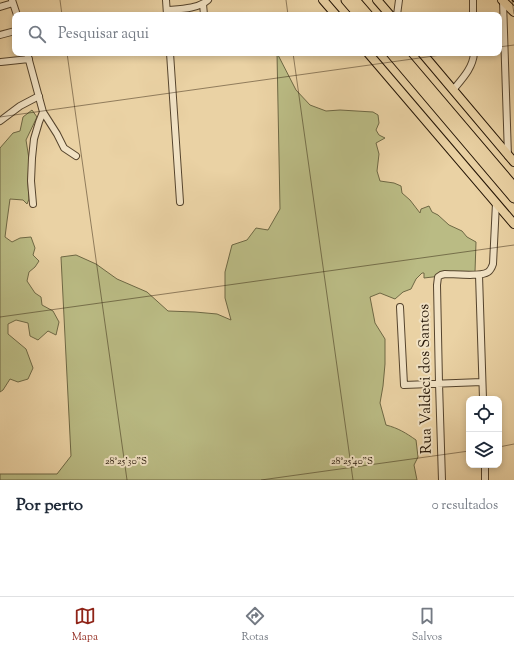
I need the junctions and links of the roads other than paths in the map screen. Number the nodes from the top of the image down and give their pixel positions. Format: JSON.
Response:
{"nodes":[{"id":1,"x":166,"y":0,"type":"edge"},
{"id":2,"x":323,"y":0,"type":"edge"},
{"id":3,"x":346,"y":0,"type":"edge"},
{"id":4,"x":355,"y":0,"type":"edge"},
{"id":5,"x":377,"y":0,"type":"edge"},
{"id":6,"x":399,"y":0,"type":"edge"},
{"id":7,"x":473,"y":0,"type":"edge"},
{"id":8,"x":503,"y":0,"type":"edge"},
{"id":9,"x":13,"y":2,"type":"edge"},
{"id":10,"x":206,"y":2,"type":"edge"},
{"id":11,"x":0,"y":7,"type":"edge"},
{"id":12,"x":16,"y":12,"type":"edge"},
{"id":13,"x":167,"y":12,"type":"edge"},
{"id":14,"x":172,"y":12,"type":"edge"},
{"id":15,"x":204,"y":12,"type":"edge"},
{"id":16,"x":333,"y":12,"type":"edge"},
{"id":17,"x":356,"y":12,"type":"edge"},
{"id":18,"x":365,"y":12,"type":"edge"},
{"id":19,"x":387,"y":12,"type":"edge"},
{"id":20,"x":397,"y":12,"type":"edge"},
{"id":21,"x":473,"y":12,"type":"edge"},
{"id":22,"x":514,"y":12,"type":"edge"},
{"id":23,"x":12,"y":32,"type":"edge"},
{"id":24,"x":0,"y":35,"type":"edge"},
{"id":25,"x":28,"y":56,"type":"edge"},
{"id":26,"x":170,"y":56,"type":"edge"},
{"id":27,"x":371,"y":56,"type":"edge"},
{"id":28,"x":394,"y":56,"type":"edge"},
{"id":29,"x":403,"y":56,"type":"edge"},
{"id":30,"x":425,"y":56,"type":"edge"},
{"id":31,"x":474,"y":56,"type":"edge"},
{"id":32,"x":0,"y":62,"type":"edge"},
{"id":33,"x":453,"y":90,"type":"junction"},
{"id":34,"x":39,"y":96,"type":"junction"},
{"id":35,"x":43,"y":112,"type":"junction"},
{"id":36,"x":0,"y":121,"type":"edge"},
{"id":37,"x":76,"y":156,"type":"dead end"},
{"id":38,"x":508,"y":156,"type":"junction"},
{"id":39,"x":514,"y":162,"type":"edge"},
{"id":40,"x":514,"y":187,"type":"edge"},
{"id":41,"x":514,"y":198,"type":"edge"},
{"id":42,"x":180,"y":202,"type":"dead end"},
{"id":43,"x":496,"y":203,"type":"junction"},
{"id":44,"x":33,"y":204,"type":"dead end"},
{"id":45,"x":514,"y":224,"type":"edge"},
{"id":46,"x":479,"y":275,"type":"junction"},
{"id":47,"x":400,"y":307,"type":"dead end"},
{"id":48,"x":482,"y":382,"type":"junction"},
{"id":49,"x":439,"y":383,"type":"junction"},
{"id":50,"x":483,"y":396,"type":"edge"},
{"id":51,"x":485,"y":468,"type":"edge"},
{"id":52,"x":442,"y":480,"type":"edge"},
{"id":53,"x":485,"y":480,"type":"edge"}],
"edges":[{"from":1,"to":13,"type":"street"},
{"from":2,"to":16,"type":"main road"},
{"from":3,"to":17,"type":"highway"},
{"from":4,"to":18,"type":"highway"},
{"from":5,"to":19,"type":"main road"},
{"from":6,"to":20,"type":"street"},
{"from":7,"to":21,"type":"street"},
{"from":8,"to":22,"type":"main road"},
{"from":8,"to":38,"type":"street"},
{"from":9,"to":11,"type":"street"},
{"from":9,"to":12,"type":"street"},
{"from":10,"to":14,"type":"street"},
{"from":10,"to":15,"type":"street"},
{"from":23,"to":24,"type":"street"},
{"from":25,"to":32,"type":"street"},
{"from":25,"to":34,"type":"street"},
{"from":26,"to":42,"type":"street"},
{"from":27,"to":43,"type":"main road"},
{"from":28,"to":41,"type":"highway"},
{"from":29,"to":40,"type":"highway"},
{"from":30,"to":33,"type":"main road"},
{"from":31,"to":33,"type":"street"},
{"from":33,"to":38,"type":"main road"},
{"from":34,"to":35,"type":"street"},
{"from":34,"to":36,"type":"street"},
{"from":35,"to":37,"type":"street"},
{"from":35,"to":44,"type":"street"},
{"from":38,"to":39,"type":"main road"},
{"from":43,"to":45,"type":"main road"},
{"from":43,"to":46,"type":"street"},
{"from":46,"to":48,"type":"street"},
{"from":46,"to":49,"type":"street","name":"Rua Valdeci dos Santos"},
{"from":47,"to":49,"type":"street"},
{"from":48,"to":49,"type":"street"},
{"from":48,"to":50,"type":"street"},
{"from":49,"to":52,"type":"street","name":"Rua Valdeci dos Santos"},
{"from":51,"to":53,"type":"street"}]}
